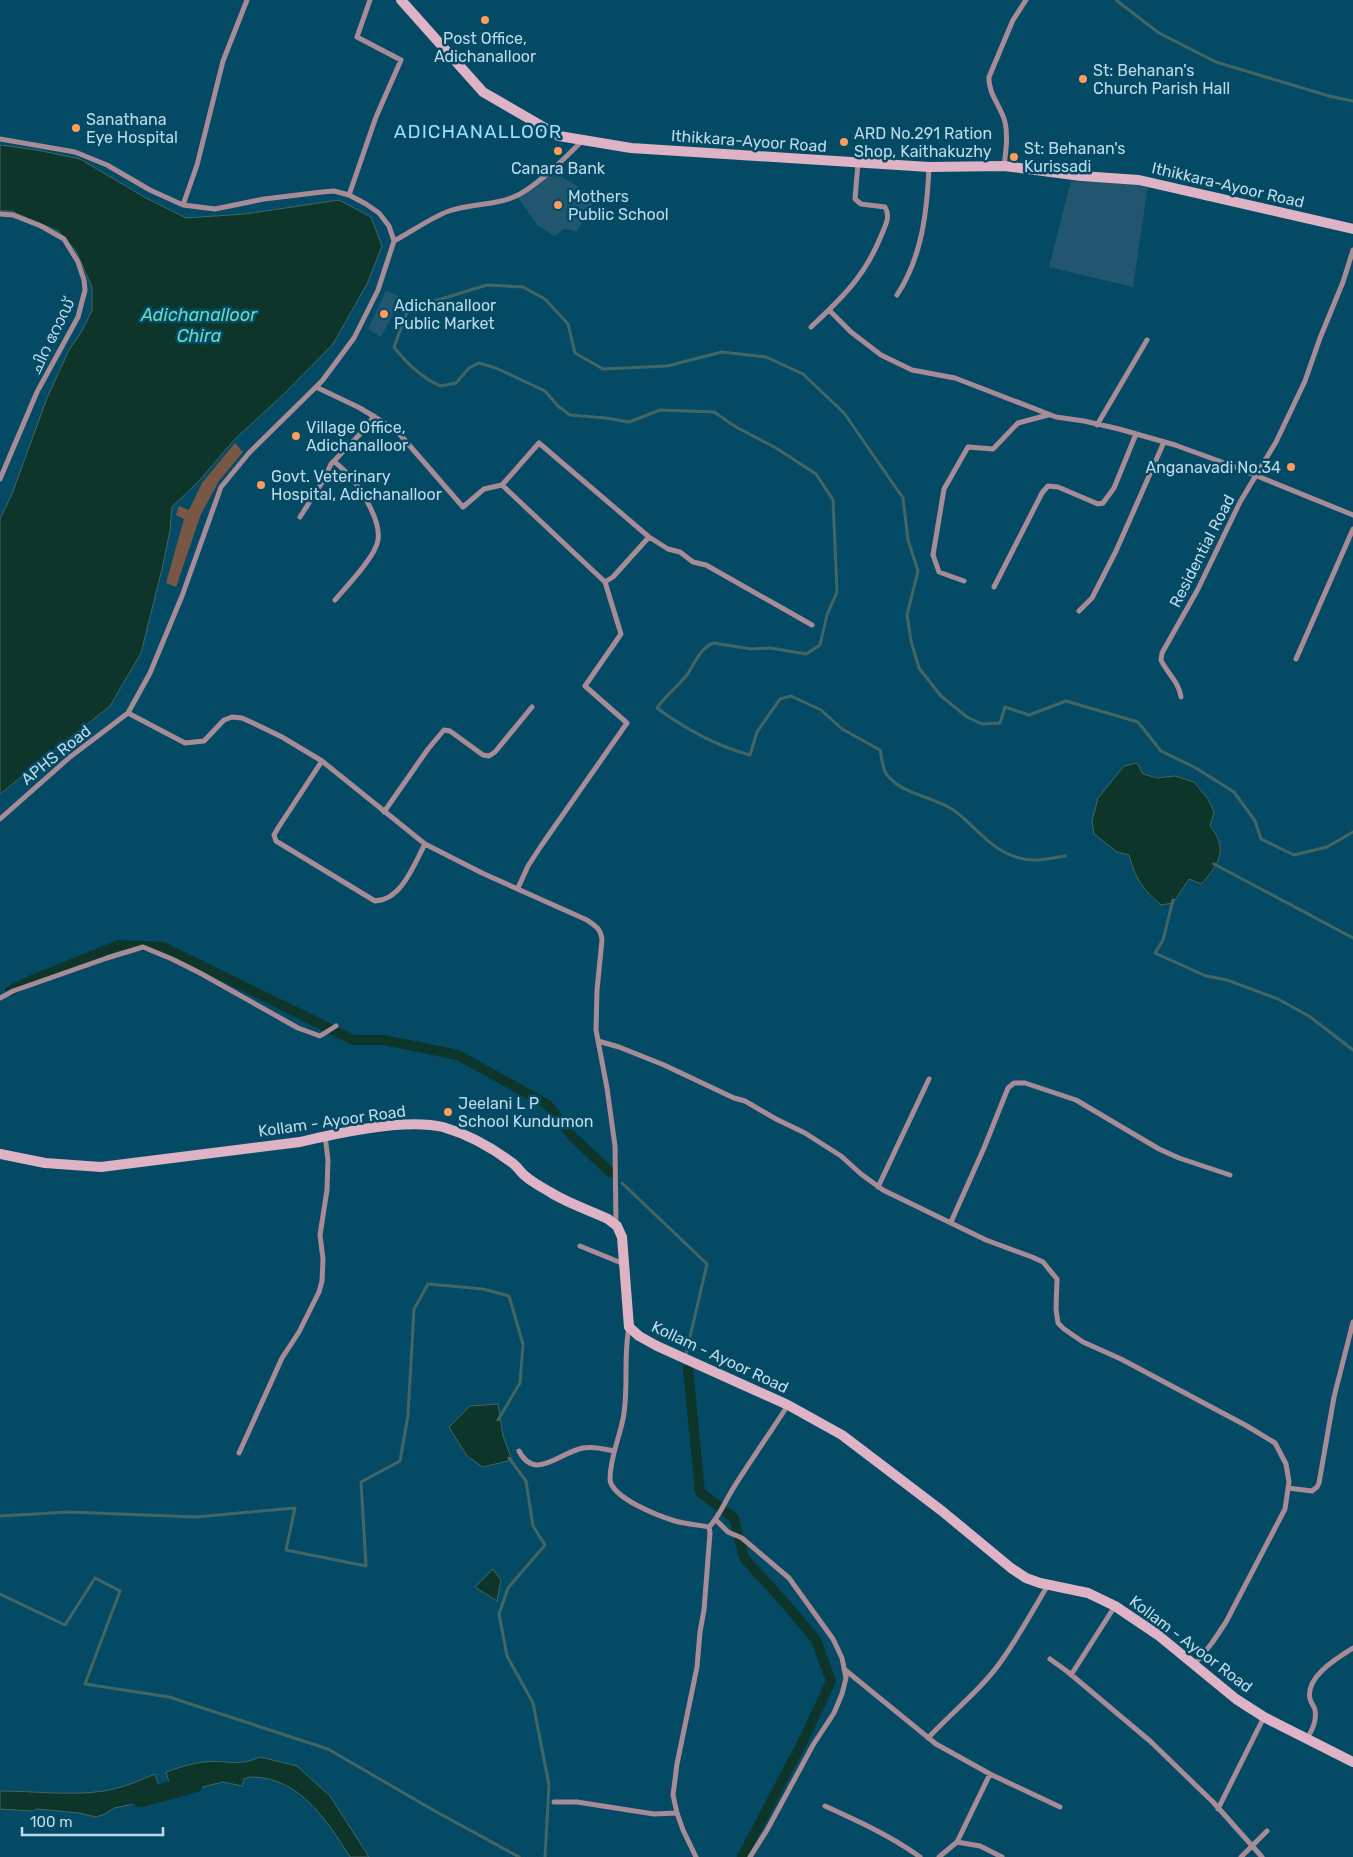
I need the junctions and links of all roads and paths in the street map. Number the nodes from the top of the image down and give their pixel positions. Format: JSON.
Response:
{"nodes":[{"id":1,"x":247,"y":0,"type":"edge"},
{"id":2,"x":370,"y":0,"type":"edge"},
{"id":3,"x":401,"y":0,"type":"edge"},
{"id":4,"x":1026,"y":0,"type":"edge"},
{"id":5,"x":0,"y":140,"type":"edge"},
{"id":6,"x":582,"y":141,"type":"junction"},
{"id":7,"x":858,"y":162,"type":"junction"},
{"id":8,"x":1004,"y":166,"type":"junction"},
{"id":9,"x":929,"y":167,"type":"junction"},
{"id":10,"x":348,"y":195,"type":"junction"},
{"id":11,"x":182,"y":205,"type":"junction"},
{"id":12,"x":0,"y":214,"type":"edge"},
{"id":13,"x":1353,"y":229,"type":"edge"},
{"id":14,"x":394,"y":240,"type":"junction"},
{"id":15,"x":1353,"y":250,"type":"edge"},
{"id":16,"x":897,"y":295,"type":"dead end"},
{"id":17,"x":829,"y":310,"type":"junction"},
{"id":18,"x":811,"y":327,"type":"dead end"},
{"id":19,"x":1147,"y":340,"type":"dead end"},
{"id":20,"x":316,"y":387,"type":"junction"},
{"id":21,"x":1048,"y":415,"type":"junction"},
{"id":22,"x":374,"y":416,"type":"junction"},
{"id":23,"x":1097,"y":424,"type":"junction"},
{"id":24,"x":1136,"y":434,"type":"junction"},
{"id":25,"x":1164,"y":442,"type":"junction"},
{"id":26,"x":334,"y":461,"type":"junction"},
{"id":27,"x":1257,"y":476,"type":"junction"},
{"id":28,"x":0,"y":479,"type":"edge"},
{"id":29,"x":502,"y":485,"type":"junction"},
{"id":30,"x":1353,"y":515,"type":"edge"},
{"id":31,"x":300,"y":517,"type":"dead end"},
{"id":32,"x":1353,"y":529,"type":"edge"},
{"id":33,"x":649,"y":537,"type":"junction"},
{"id":34,"x":964,"y":581,"type":"dead end"},
{"id":35,"x":605,"y":582,"type":"junction"},
{"id":36,"x":994,"y":587,"type":"dead end"},
{"id":37,"x":336,"y":600,"type":"dead end"},
{"id":38,"x":1079,"y":611,"type":"dead end"},
{"id":39,"x":812,"y":625,"type":"dead end"},
{"id":40,"x":1296,"y":659,"type":"dead end"},
{"id":41,"x":1181,"y":697,"type":"dead end"},
{"id":42,"x":532,"y":707,"type":"dead end"},
{"id":43,"x":128,"y":713,"type":"junction"},
{"id":44,"x":322,"y":762,"type":"junction"},
{"id":45,"x":384,"y":812,"type":"junction"},
{"id":46,"x":0,"y":819,"type":"edge"},
{"id":47,"x":425,"y":844,"type":"junction"},
{"id":48,"x":518,"y":888,"type":"junction"},
{"id":49,"x":0,"y":998,"type":"edge"},
{"id":50,"x":336,"y":1026,"type":"dead end"},
{"id":51,"x":598,"y":1041,"type":"junction"},
{"id":52,"x":929,"y":1080,"type":"dead end"},
{"id":53,"x":325,"y":1136,"type":"junction"},
{"id":54,"x":0,"y":1154,"type":"edge"},
{"id":55,"x":1230,"y":1176,"type":"dead end"},
{"id":56,"x":878,"y":1187,"type":"junction"},
{"id":57,"x":951,"y":1222,"type":"junction"},
{"id":58,"x":616,"y":1225,"type":"junction"},
{"id":59,"x":580,"y":1246,"type":"dead end"},
{"id":60,"x":624,"y":1264,"type":"junction"},
{"id":61,"x":1353,"y":1322,"type":"edge"},
{"id":62,"x":629,"y":1327,"type":"junction"},
{"id":63,"x":788,"y":1405,"type":"junction"},
{"id":64,"x":519,"y":1451,"type":"dead end"},
{"id":65,"x":614,"y":1451,"type":"junction"},
{"id":66,"x":239,"y":1453,"type":"dead end"},
{"id":67,"x":1288,"y":1488,"type":"junction"},
{"id":68,"x":716,"y":1520,"type":"junction"},
{"id":69,"x":709,"y":1527,"type":"junction"},
{"id":70,"x":1048,"y":1584,"type":"junction"},
{"id":71,"x":1115,"y":1606,"type":"junction"},
{"id":72,"x":1353,"y":1648,"type":"edge"},
{"id":73,"x":1050,"y":1660,"type":"dead end"},
{"id":74,"x":1195,"y":1664,"type":"junction"},
{"id":75,"x":844,"y":1668,"type":"junction"},
{"id":76,"x":1071,"y":1675,"type":"junction"},
{"id":77,"x":1264,"y":1717,"type":"junction"},
{"id":78,"x":928,"y":1738,"type":"junction"},
{"id":79,"x":1307,"y":1739,"type":"junction"},
{"id":80,"x":1353,"y":1762,"type":"edge"},
{"id":81,"x":990,"y":1774,"type":"junction"},
{"id":82,"x":554,"y":1802,"type":"dead end"},
{"id":83,"x":825,"y":1806,"type":"dead end"},
{"id":84,"x":1060,"y":1807,"type":"dead end"},
{"id":85,"x":1218,"y":1808,"type":"junction"},
{"id":86,"x":677,"y":1813,"type":"junction"},
{"id":87,"x":1267,"y":1831,"type":"dead end"},
{"id":88,"x":956,"y":1842,"type":"junction"},
{"id":89,"x":1253,"y":1847,"type":"junction"},
{"id":90,"x":696,"y":1857,"type":"edge"},
{"id":91,"x":750,"y":1857,"type":"edge"},
{"id":92,"x":920,"y":1857,"type":"edge"},
{"id":93,"x":939,"y":1857,"type":"edge"},
{"id":94,"x":1002,"y":1857,"type":"edge"},
{"id":95,"x":1241,"y":1857,"type":"edge"},
{"id":96,"x":1262,"y":1857,"type":"edge"}],
"edges":[{"from":1,"to":11,"type":"street"},
{"from":2,"to":10,"type":"street"},
{"from":3,"to":6,"type":"main road","name":"Ithikkara-Ayoor Road"},
{"from":4,"to":8,"type":"street"},
{"from":5,"to":11,"type":"street"},
{"from":6,"to":7,"type":"main road","name":"Ithikkara-Ayoor Road"},
{"from":6,"to":14,"type":"street"},
{"from":7,"to":9,"type":"main road","name":"Ithikkara-Ayoor Road"},
{"from":7,"to":17,"type":"street"},
{"from":8,"to":9,"type":"main road","name":"Ithikkara-Ayoor Road"},
{"from":8,"to":13,"type":"main road","name":"Ithikkara-Ayoor Road"},
{"from":9,"to":16,"type":"street"},
{"from":10,"to":11,"type":"street"},
{"from":10,"to":14,"type":"street"},
{"from":12,"to":28,"type":"street","name":"ചിറ റോഡ്"},
{"from":14,"to":20,"type":"street"},
{"from":15,"to":27,"type":"street","name":"Residential Road"},
{"from":17,"to":18,"type":"street"},
{"from":17,"to":21,"type":"street"},
{"from":19,"to":23,"type":"street"},
{"from":20,"to":22,"type":"street"},
{"from":20,"to":43,"type":"street"},
{"from":21,"to":23,"type":"street"},
{"from":21,"to":34,"type":"street"},
{"from":22,"to":26,"type":"street"},
{"from":22,"to":29,"type":"street"},
{"from":23,"to":24,"type":"street"},
{"from":24,"to":25,"type":"street"},
{"from":24,"to":36,"type":"street"},
{"from":25,"to":27,"type":"street"},
{"from":25,"to":38,"type":"street"},
{"from":26,"to":31,"type":"street"},
{"from":26,"to":37,"type":"street"},
{"from":27,"to":30,"type":"street"},
{"from":27,"to":41,"type":"street","name":"Residential Road"},
{"from":29,"to":33,"type":"street"},
{"from":29,"to":35,"type":"street"},
{"from":32,"to":40,"type":"street"},
{"from":33,"to":35,"type":"street"},
{"from":33,"to":39,"type":"street"},
{"from":35,"to":48,"type":"street"},
{"from":42,"to":45,"type":"street"},
{"from":43,"to":44,"type":"street"},
{"from":43,"to":46,"type":"street","name":"APHS Road"},
{"from":44,"to":45,"type":"street"},
{"from":44,"to":47,"type":"street"},
{"from":45,"to":47,"type":"street"},
{"from":47,"to":48,"type":"street"},
{"from":48,"to":51,"type":"street"},
{"from":49,"to":50,"type":"street"},
{"from":51,"to":56,"type":"street"},
{"from":51,"to":58,"type":"street"},
{"from":52,"to":56,"type":"street"},
{"from":53,"to":54,"type":"main road","name":"Kollam - Ayoor Road"},
{"from":53,"to":58,"type":"main road","name":"Kollam - Ayoor Road"},
{"from":53,"to":66,"type":"street"},
{"from":55,"to":57,"type":"street"},
{"from":56,"to":57,"type":"street"},
{"from":57,"to":67,"type":"street"},
{"from":58,"to":60,"type":"main road","name":"Kollam - Ayoor Road"},
{"from":59,"to":60,"type":"street"},
{"from":60,"to":62,"type":"main road","name":"Kollam - Ayoor Road"},
{"from":61,"to":67,"type":"street"},
{"from":62,"to":63,"type":"main road","name":"Kollam - Ayoor Road"},
{"from":62,"to":65,"type":"street"},
{"from":63,"to":68,"type":"street"},
{"from":63,"to":70,"type":"main road","name":"Kollam - Ayoor Road"},
{"from":64,"to":65,"type":"street"},
{"from":65,"to":69,"type":"street"},
{"from":67,"to":74,"type":"street"},
{"from":68,"to":69,"type":"street"},
{"from":68,"to":75,"type":"street"},
{"from":69,"to":86,"type":"street"},
{"from":70,"to":71,"type":"main road","name":"Kollam - Ayoor Road"},
{"from":70,"to":78,"type":"street"},
{"from":71,"to":74,"type":"main road","name":"Kollam - Ayoor Road"},
{"from":71,"to":76,"type":"street"},
{"from":72,"to":79,"type":"street"},
{"from":73,"to":76,"type":"street"},
{"from":74,"to":77,"type":"main road","name":"Kollam - Ayoor Road"},
{"from":75,"to":78,"type":"street"},
{"from":75,"to":91,"type":"street"},
{"from":76,"to":85,"type":"street"},
{"from":77,"to":79,"type":"main road","name":"Kollam - Ayoor Road"},
{"from":77,"to":85,"type":"street"},
{"from":78,"to":81,"type":"street"},
{"from":79,"to":80,"type":"main road","name":"Kollam - Ayoor Road"},
{"from":81,"to":84,"type":"street"},
{"from":81,"to":88,"type":"street"},
{"from":82,"to":86,"type":"street"},
{"from":83,"to":92,"type":"street"},
{"from":85,"to":89,"type":"street"},
{"from":86,"to":90,"type":"street"},
{"from":87,"to":89,"type":"street"},
{"from":88,"to":93,"type":"street"},
{"from":88,"to":94,"type":"street"},
{"from":89,"to":95,"type":"street"},
{"from":89,"to":96,"type":"street"}]}
